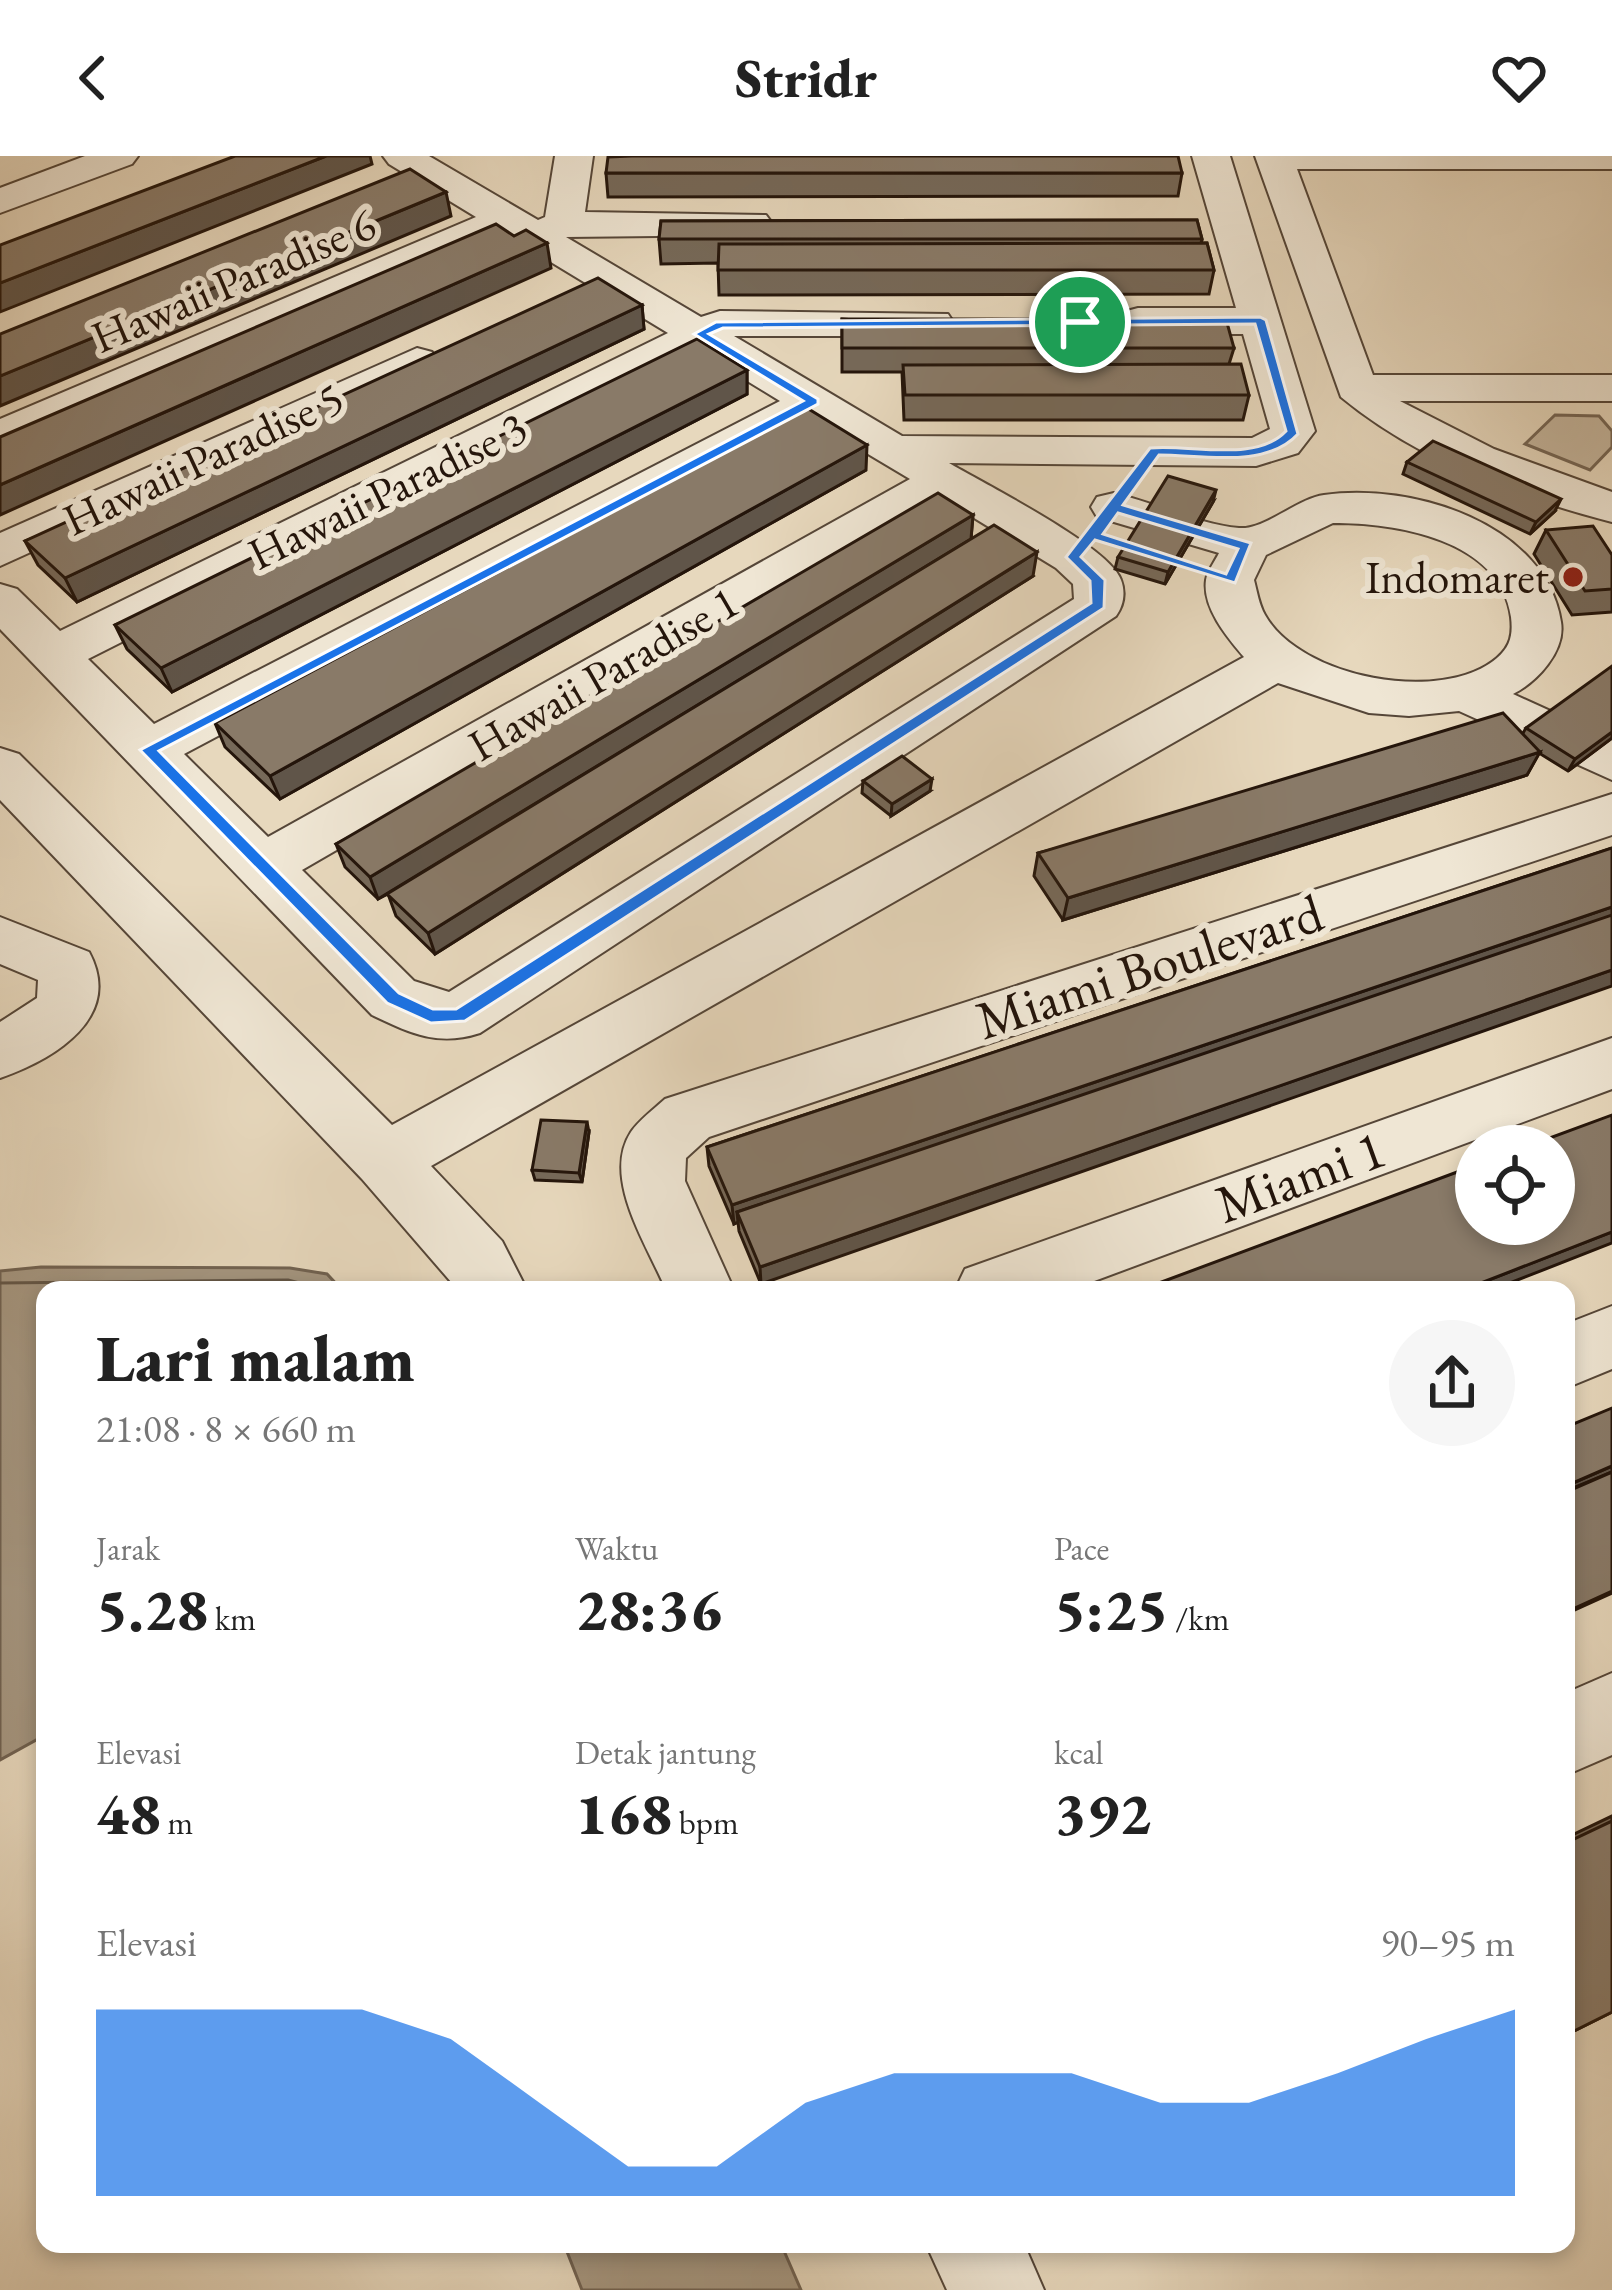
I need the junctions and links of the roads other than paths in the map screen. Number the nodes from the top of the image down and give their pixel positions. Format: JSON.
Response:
{"nodes":[{"id":1,"x":118,"y":156,"type":"edge"},
{"id":2,"x":574,"y":156,"type":"edge"},
{"id":3,"x":1211,"y":156,"type":"edge"},
{"id":4,"x":1275,"y":157,"type":"edge"},
{"id":5,"x":1612,"y":158,"type":"edge"},
{"id":6,"x":419,"y":168,"type":"edge"},
{"id":7,"x":0,"y":201,"type":"edge"},
{"id":8,"x":1230,"y":220,"type":"junction"},
{"id":9,"x":1183,"y":221,"type":"edge"},
{"id":10,"x":802,"y":223,"type":"edge"},
{"id":11,"x":535,"y":226,"type":"junction"},
{"id":12,"x":603,"y":276,"type":"junction"},
{"id":13,"x":560,"y":296,"type":"edge"},
{"id":14,"x":1260,"y":320,"type":"junction"},
{"id":15,"x":978,"y":322,"type":"edge"},
{"id":16,"x":1096,"y":322,"type":"edge"},
{"id":17,"x":710,"y":329,"type":"junction"},
{"id":18,"x":452,"y":345,"type":"edge"},
{"id":19,"x":1356,"y":388,"type":"junction"},
{"id":20,"x":1612,"y":388,"type":"edge"},
{"id":21,"x":813,"y":401,"type":"junction"},
{"id":22,"x":0,"y":434,"type":"edge"},
{"id":23,"x":891,"y":448,"type":"junction"},
{"id":24,"x":1155,"y":451,"type":"junction"},
{"id":25,"x":1506,"y":469,"type":"junction"},
{"id":26,"x":943,"y":480,"type":"junction"},
{"id":27,"x":1612,"y":508,"type":"edge"},
{"id":28,"x":1448,"y":525,"type":"junction"},
{"id":29,"x":0,"y":551,"type":"edge"},
{"id":30,"x":1095,"y":551,"type":"junction"},
{"id":31,"x":1238,"y":563,"type":"junction"},
{"id":32,"x":0,"y":600,"type":"edge"},
{"id":33,"x":54,"y":655,"type":"junction"},
{"id":34,"x":1279,"y":660,"type":"junction"},
{"id":35,"x":1515,"y":671,"type":"junction"},
{"id":36,"x":1468,"y":694,"type":"junction"},
{"id":37,"x":1612,"y":709,"type":"edge"},
{"id":38,"x":148,"y":750,"type":"junction"},
{"id":39,"x":1612,"y":761,"type":"edge"},
{"id":40,"x":11,"y":797,"type":"edge"},
{"id":41,"x":1612,"y":814,"type":"edge"},
{"id":42,"x":263,"y":866,"type":"junction"},
{"id":43,"x":0,"y":940,"type":"edge"},
{"id":44,"x":13,"y":1045,"type":"edge"},
{"id":45,"x":1612,"y":1063,"type":"edge"},
{"id":46,"x":385,"y":1160,"type":"junction"},
{"id":47,"x":488,"y":1281,"type":"edge"},
{"id":48,"x":696,"y":1281,"type":"edge"},
{"id":49,"x":1013,"y":1281,"type":"edge"},
{"id":50,"x":1612,"y":1337,"type":"edge"},
{"id":51,"x":1575,"y":1352,"type":"edge"},
{"id":52,"x":1612,"y":1714,"type":"edge"},
{"id":53,"x":1575,"y":1731,"type":"edge"},
{"id":54,"x":978,"y":2253,"type":"edge"},
{"id":55,"x":997,"y":2290,"type":"edge"}],
"edges":[{"from":1,"to":7,"type":"street"},
{"from":2,"to":11,"type":"street"},
{"from":3,"to":8,"type":"street"},
{"from":4,"to":5,"type":"street"},
{"from":4,"to":19,"type":"street"},
{"from":6,"to":11,"type":"street"},
{"from":8,"to":9,"type":"street"},
{"from":8,"to":14,"type":"street"},
{"from":10,"to":11,"type":"street"},
{"from":11,"to":12,"type":"street"},
{"from":11,"to":22,"type":"street","name":"Hawaii Paradise 6"},
{"from":12,"to":13,"type":"street"},
{"from":12,"to":17,"type":"street"},
{"from":14,"to":16,"type":"street"},
{"from":14,"to":24,"type":"street"},
{"from":15,"to":17,"type":"street"},
{"from":17,"to":21,"type":"street"},
{"from":17,"to":33,"type":"street","name":"Hawaii Paradise 3"},
{"from":18,"to":29,"type":"street","name":"Hawaii Paradise 5"},
{"from":19,"to":20,"type":"street"},
{"from":19,"to":25,"type":"street"},
{"from":21,"to":23,"type":"street"},
{"from":21,"to":38,"type":"street"},
{"from":23,"to":24,"type":"street"},
{"from":23,"to":26,"type":"street"},
{"from":24,"to":30,"type":"street"},
{"from":25,"to":27,"type":"street"},
{"from":25,"to":28,"type":"street"},
{"from":26,"to":30,"type":"street"},
{"from":26,"to":42,"type":"street","name":"Hawaii Paradise 1"},
{"from":28,"to":31,"type":"street"},
{"from":28,"to":35,"type":"street"},
{"from":30,"to":31,"type":"street"},
{"from":30,"to":42,"type":"street"},
{"from":31,"to":34,"type":"street"},
{"from":32,"to":33,"type":"street"},
{"from":33,"to":38,"type":"street"},
{"from":34,"to":36,"type":"street"},
{"from":34,"to":46,"type":"street"},
{"from":35,"to":36,"type":"street"},
{"from":35,"to":37,"type":"street"},
{"from":36,"to":39,"type":"street"},
{"from":38,"to":42,"type":"street"},
{"from":40,"to":46,"type":"street"},
{"from":41,"to":48,"type":"street","name":"Miami Boulevard"},
{"from":43,"to":44,"type":"street"},
{"from":45,"to":49,"type":"street","name":"Miami 1"},
{"from":46,"to":47,"type":"street"},
{"from":50,"to":51,"type":"street"},
{"from":52,"to":53,"type":"street"},
{"from":54,"to":55,"type":"street"}]}
